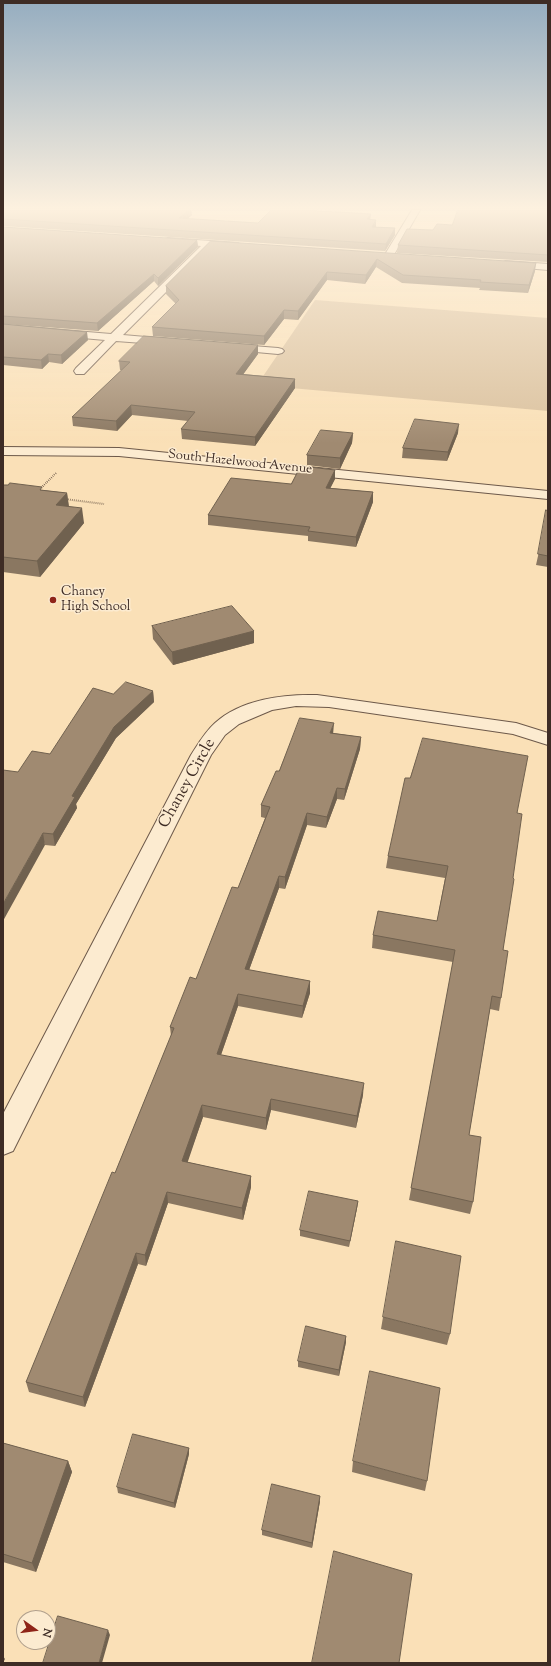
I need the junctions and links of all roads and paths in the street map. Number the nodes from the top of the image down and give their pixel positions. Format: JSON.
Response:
{"nodes":[{"id":1,"x":163,"y":288,"type":"edge"},
{"id":2,"x":3,"y":328,"type":"edge"},
{"id":3,"x":113,"y":337,"type":"junction"},
{"id":4,"x":184,"y":343,"type":"edge"},
{"id":5,"x":215,"y":346,"type":"edge"},
{"id":6,"x":278,"y":351,"type":"dead end"},
{"id":7,"x":80,"y":372,"type":"dead end"},
{"id":8,"x":3,"y":451,"type":"edge"},
{"id":9,"x":76,"y":452,"type":"junction"},
{"id":10,"x":39,"y":490,"type":"edge"},
{"id":11,"x":548,"y":495,"type":"edge"},
{"id":12,"x":57,"y":498,"type":"edge"},
{"id":13,"x":104,"y":504,"type":"dead end"},
{"id":14,"x":548,"y":739,"type":"edge"},
{"id":15,"x":3,"y":1142,"type":"edge"}],
"edges":[{"from":1,"to":3,"type":"street"},
{"from":2,"to":3,"type":"street"},
{"from":3,"to":4,"type":"street"},
{"from":3,"to":7,"type":"street"},
{"from":5,"to":6,"type":"street"},
{"from":8,"to":9,"type":"street","name":"South Hazelwood Avenue"},
{"from":9,"to":10,"type":"path"},
{"from":9,"to":11,"type":"street","name":"South Hazelwood Avenue"},
{"from":12,"to":13,"type":"path"},
{"from":14,"to":15,"type":"street","name":"Chaney Circle"}]}
